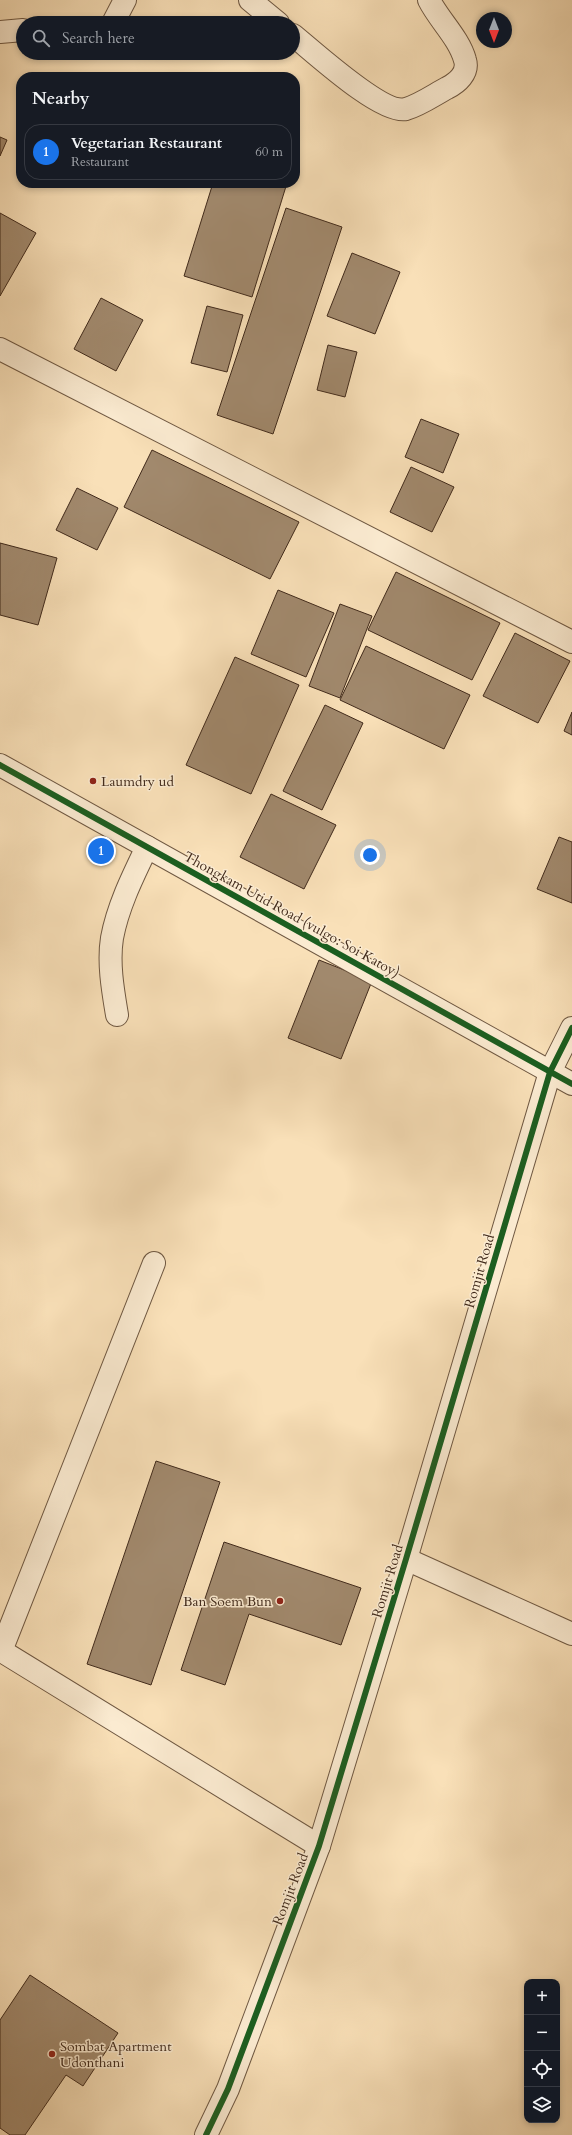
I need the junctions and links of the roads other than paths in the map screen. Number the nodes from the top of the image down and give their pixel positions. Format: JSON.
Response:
{"nodes":[{"id":1,"x":125,"y":0,"type":"edge"},
{"id":2,"x":250,"y":0,"type":"edge"},
{"id":3,"x":429,"y":0,"type":"edge"},
{"id":4,"x":117,"y":16,"type":"edge"},
{"id":5,"x":269,"y":16,"type":"edge"},
{"id":6,"x":16,"y":31,"type":"edge"},
{"id":7,"x":0,"y":32,"type":"edge"},
{"id":8,"x":300,"y":41,"type":"edge"},
{"id":9,"x":0,"y":349,"type":"edge"},
{"id":10,"x":572,"y":642,"type":"edge"},
{"id":11,"x":0,"y":765,"type":"edge"},
{"id":12,"x":147,"y":847,"type":"junction"},
{"id":13,"x":118,"y":1015,"type":"dead end"},
{"id":14,"x":572,"y":1028,"type":"edge"},
{"id":15,"x":550,"y":1072,"type":"junction"},
{"id":16,"x":572,"y":1084,"type":"edge"},
{"id":17,"x":154,"y":1263,"type":"dead end"},
{"id":18,"x":406,"y":1559,"type":"junction"},
{"id":19,"x":572,"y":1634,"type":"edge"},
{"id":20,"x":0,"y":1650,"type":"edge"},
{"id":21,"x":319,"y":1846,"type":"junction"},
{"id":22,"x":206,"y":2135,"type":"edge"}],
"edges":[{"from":1,"to":4,"type":"street"},
{"from":2,"to":5,"type":"street"},
{"from":3,"to":8,"type":"street"},
{"from":6,"to":7,"type":"street"},
{"from":9,"to":10,"type":"street"},
{"from":11,"to":12,"type":"street","name":"Thongkam Utid Road (vulgo: Soi Katoy)"},
{"from":12,"to":13,"type":"street"},
{"from":12,"to":15,"type":"street","name":"Thongkam Utid Road (vulgo: Soi Katoy)"},
{"from":14,"to":15,"type":"street","name":"Romjit Road"},
{"from":15,"to":16,"type":"street","name":"Thongkam Utid Road (vulgo: Soi Katoy)"},
{"from":15,"to":18,"type":"street","name":"Romjit Road"},
{"from":17,"to":20,"type":"street"},
{"from":18,"to":19,"type":"street"},
{"from":18,"to":21,"type":"street","name":"Romjit Road"},
{"from":20,"to":21,"type":"street"},
{"from":21,"to":22,"type":"street","name":"Romjit Road"}]}
